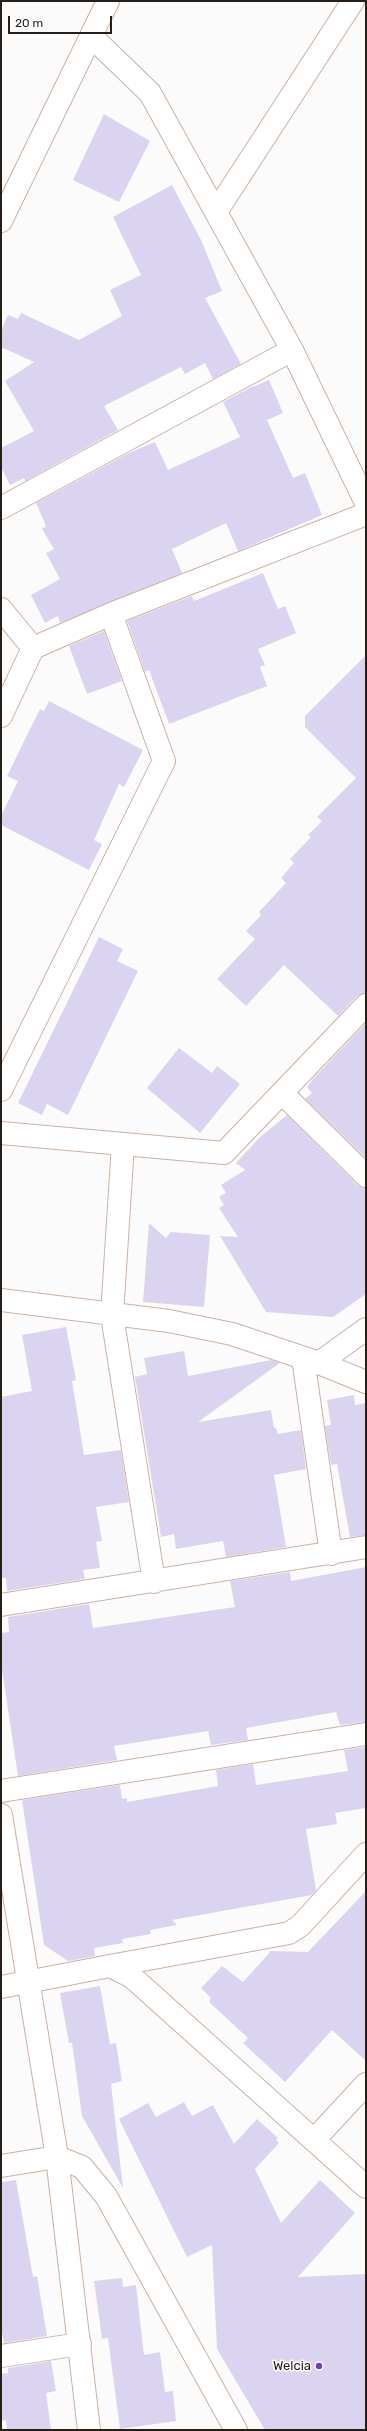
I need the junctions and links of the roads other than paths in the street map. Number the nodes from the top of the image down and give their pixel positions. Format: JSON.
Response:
{"nodes":[{"id":1,"x":108,"y":1,"type":"edge"},
{"id":2,"x":353,"y":1,"type":"edge"},
{"id":3,"x":92,"y":37,"type":"junction"},
{"id":4,"x":216,"y":212,"type":"junction"},
{"id":5,"x":1,"y":220,"type":"edge"},
{"id":6,"x":292,"y":350,"type":"junction"},
{"id":7,"x":366,"y":503,"type":"edge"},
{"id":8,"x":1,"y":508,"type":"edge"},
{"id":9,"x":366,"y":514,"type":"edge"},
{"id":10,"x":1,"y":609,"type":"edge"},
{"id":11,"x":111,"y":614,"type":"junction"},
{"id":12,"x":33,"y":648,"type":"junction"},
{"id":13,"x":1,"y":716,"type":"edge"},
{"id":14,"x":366,"y":1005,"type":"edge"},
{"id":15,"x":1,"y":1090,"type":"edge"},
{"id":16,"x":282,"y":1093,"type":"junction"},
{"id":17,"x":1,"y":1133,"type":"edge"},
{"id":18,"x":123,"y":1144,"type":"junction"},
{"id":19,"x":366,"y":1176,"type":"edge"},
{"id":20,"x":1,"y":1300,"type":"edge"},
{"id":21,"x":112,"y":1315,"type":"junction"},
{"id":22,"x":366,"y":1329,"type":"edge"},
{"id":23,"x":311,"y":1360,"type":"junction"},
{"id":24,"x":366,"y":1382,"type":"edge"},
{"id":25,"x":366,"y":1547,"type":"edge"},
{"id":26,"x":330,"y":1554,"type":"junction"},
{"id":27,"x":154,"y":1582,"type":"junction"},
{"id":28,"x":1,"y":1605,"type":"edge"},
{"id":29,"x":366,"y":1734,"type":"edge"},
{"id":30,"x":1,"y":1791,"type":"edge"},
{"id":31,"x":1,"y":1815,"type":"edge"},
{"id":32,"x":366,"y":1854,"type":"edge"},
{"id":33,"x":110,"y":1966,"type":"junction"},
{"id":34,"x":30,"y":1983,"type":"junction"},
{"id":35,"x":1,"y":1987,"type":"edge"},
{"id":36,"x":366,"y":2084,"type":"edge"},
{"id":37,"x":314,"y":2140,"type":"junction"},
{"id":38,"x":57,"y":2157,"type":"junction"},
{"id":39,"x":1,"y":2166,"type":"edge"},
{"id":40,"x":366,"y":2187,"type":"edge"},
{"id":41,"x":80,"y":2344,"type":"junction"},
{"id":42,"x":1,"y":2356,"type":"edge"},
{"id":43,"x":89,"y":2430,"type":"edge"},
{"id":44,"x":236,"y":2430,"type":"edge"}],
"edges":[{"from":1,"to":3,"type":"street"},
{"from":2,"to":4,"type":"street"},
{"from":3,"to":4,"type":"street"},
{"from":3,"to":5,"type":"street"},
{"from":4,"to":6,"type":"street"},
{"from":6,"to":7,"type":"street"},
{"from":6,"to":8,"type":"street"},
{"from":9,"to":11,"type":"street"},
{"from":10,"to":12,"type":"street"},
{"from":11,"to":12,"type":"street"},
{"from":11,"to":15,"type":"street"},
{"from":12,"to":13,"type":"street"},
{"from":14,"to":16,"type":"street"},
{"from":16,"to":18,"type":"street"},
{"from":16,"to":19,"type":"street"},
{"from":17,"to":18,"type":"street"},
{"from":18,"to":21,"type":"street"},
{"from":20,"to":21,"type":"street"},
{"from":21,"to":23,"type":"street"},
{"from":21,"to":27,"type":"street"},
{"from":22,"to":23,"type":"street"},
{"from":23,"to":24,"type":"street"},
{"from":23,"to":26,"type":"street"},
{"from":25,"to":26,"type":"street"},
{"from":26,"to":27,"type":"street"},
{"from":27,"to":28,"type":"street"},
{"from":29,"to":30,"type":"street"},
{"from":31,"to":34,"type":"street"},
{"from":32,"to":33,"type":"street"},
{"from":33,"to":34,"type":"street"},
{"from":33,"to":37,"type":"street"},
{"from":34,"to":35,"type":"street"},
{"from":34,"to":38,"type":"street"},
{"from":36,"to":37,"type":"street"},
{"from":37,"to":40,"type":"street"},
{"from":38,"to":39,"type":"street"},
{"from":38,"to":41,"type":"street"},
{"from":38,"to":44,"type":"street"},
{"from":41,"to":42,"type":"street"},
{"from":41,"to":43,"type":"street"}]}
